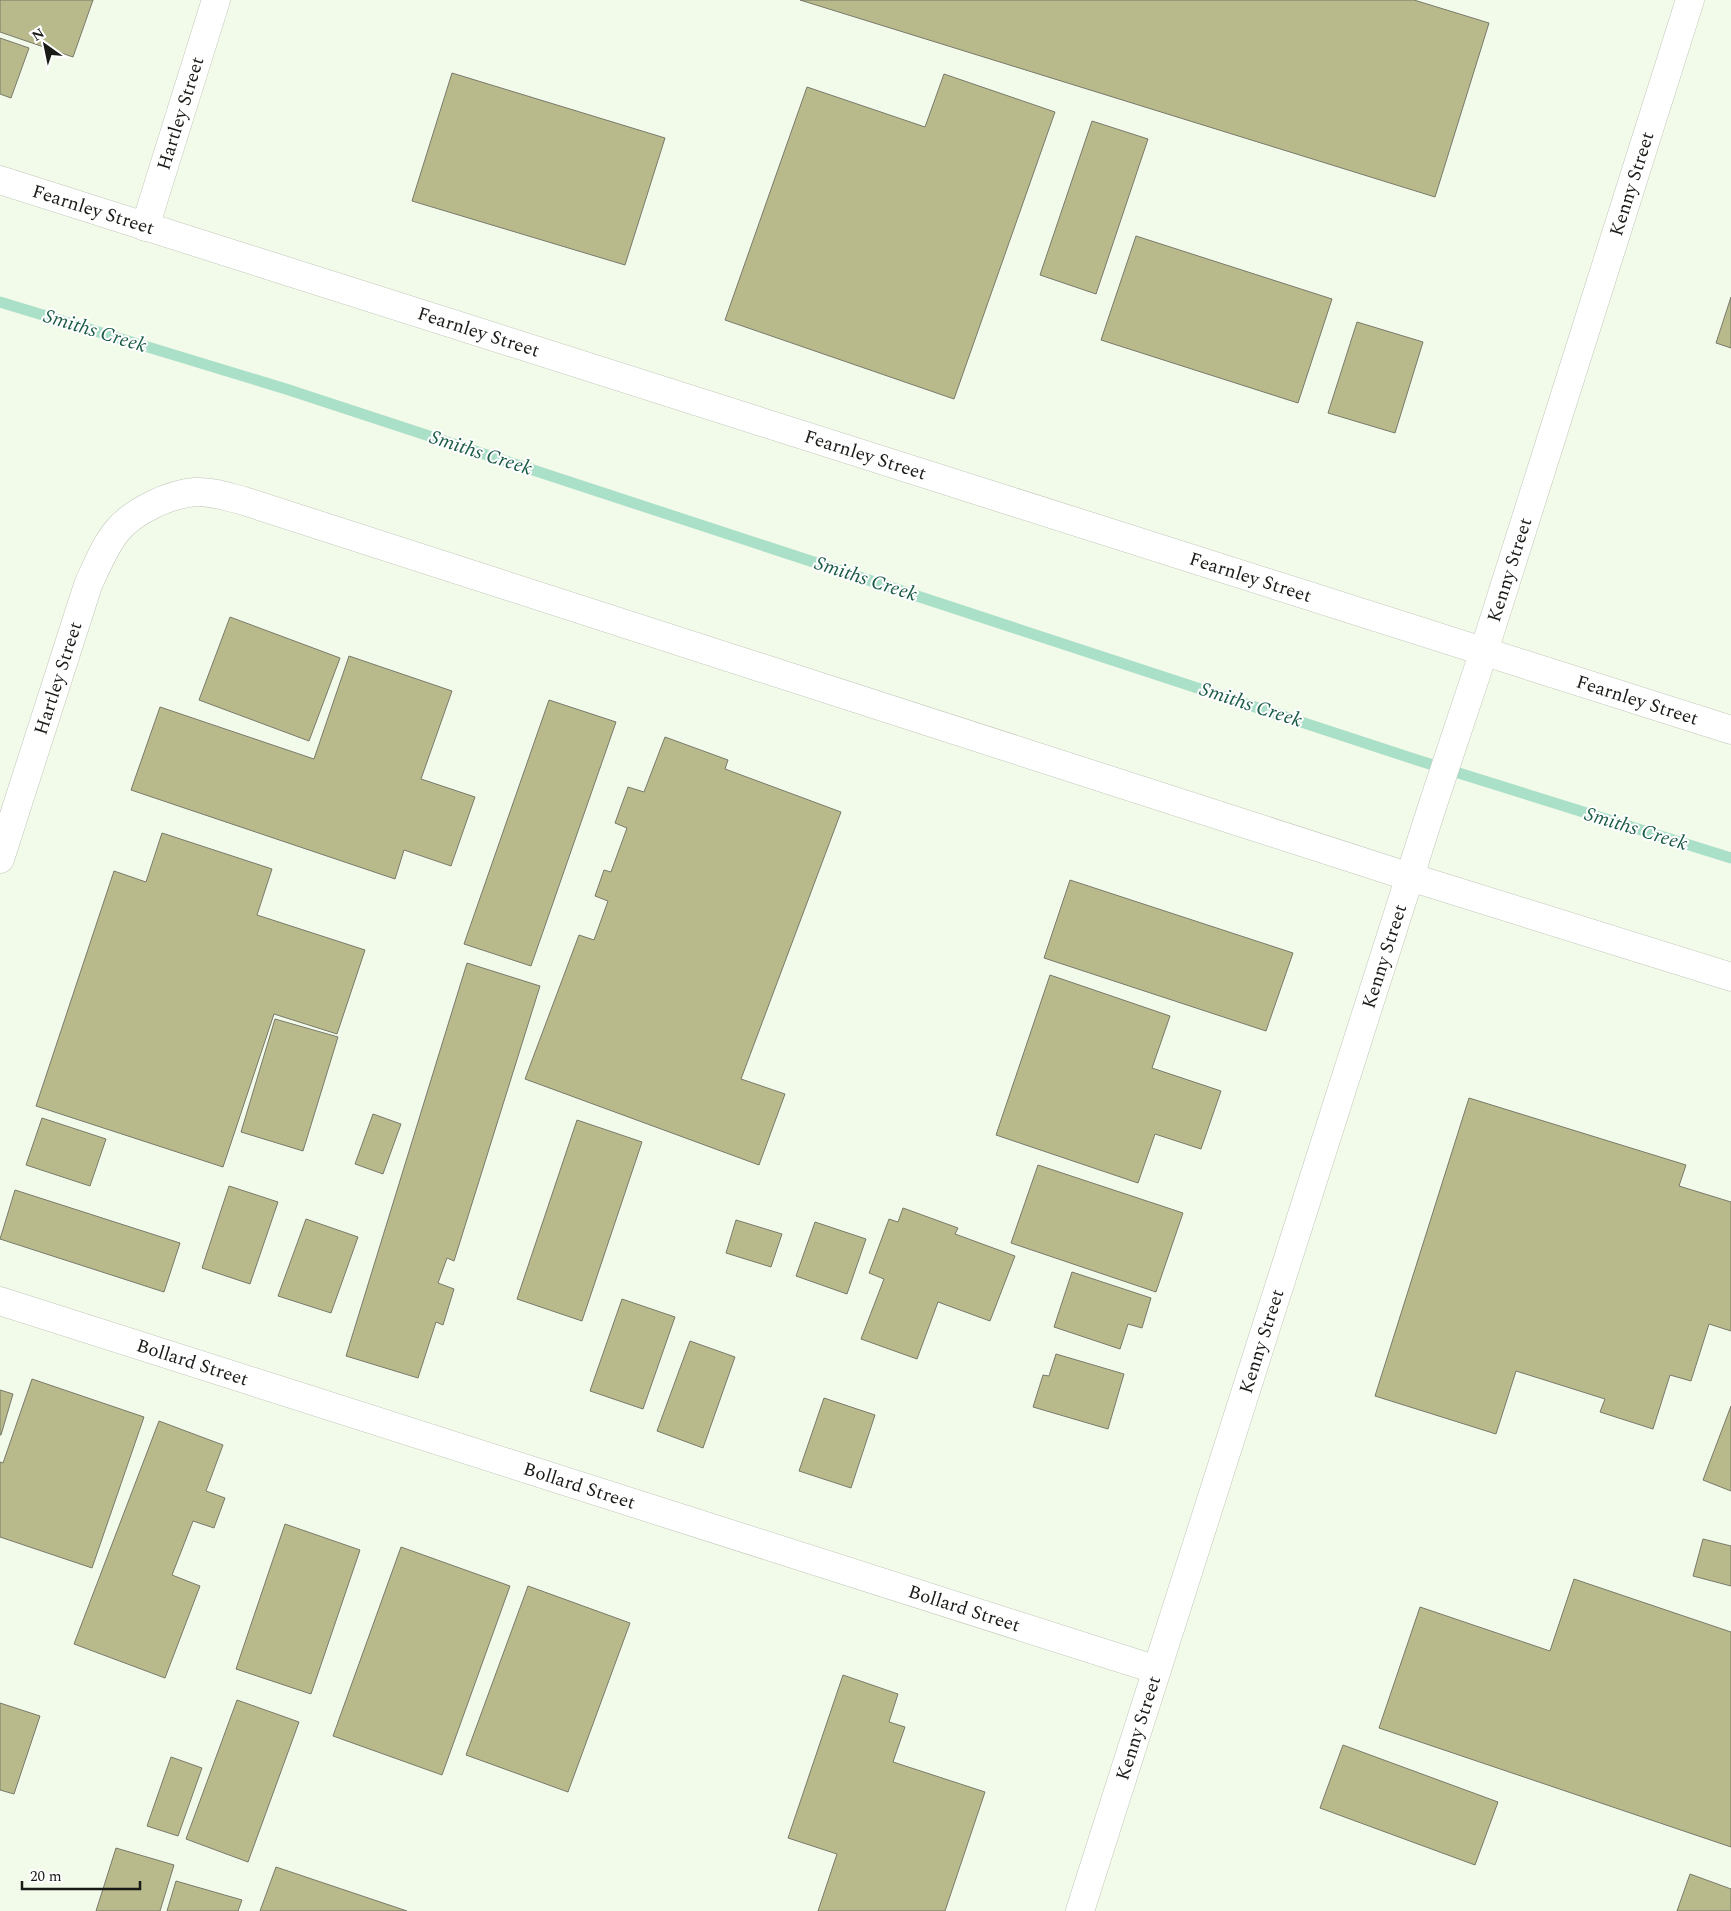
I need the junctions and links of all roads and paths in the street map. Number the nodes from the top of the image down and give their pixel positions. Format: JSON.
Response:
{"nodes":[{"id":1,"x":216,"y":0,"type":"edge"},
{"id":2,"x":1690,"y":0,"type":"edge"},
{"id":3,"x":0,"y":180,"type":"edge"},
{"id":4,"x":146,"y":227,"type":"junction"},
{"id":5,"x":1484,"y":651,"type":"junction"},
{"id":6,"x":1731,"y":730,"type":"edge"},
{"id":7,"x":0,"y":859,"type":"edge"},
{"id":8,"x":1410,"y":876,"type":"junction"},
{"id":9,"x":1731,"y":977,"type":"edge"},
{"id":10,"x":0,"y":1301,"type":"edge"},
{"id":11,"x":1157,"y":1670,"type":"junction"},
{"id":12,"x":1080,"y":1911,"type":"edge"}],
"edges":[{"from":1,"to":4,"type":"street","name":"Hartley Street"},
{"from":2,"to":5,"type":"street","name":"Kenny Street"},
{"from":3,"to":4,"type":"street","name":"Fearnley Street"},
{"from":4,"to":5,"type":"street","name":"Fearnley Street"},
{"from":5,"to":6,"type":"street","name":"Fearnley Street"},
{"from":5,"to":8,"type":"street","name":"Kenny Street"},
{"from":7,"to":8,"type":"street","name":"Hartley Street"},
{"from":8,"to":9,"type":"street"},
{"from":8,"to":11,"type":"street","name":"Kenny Street"},
{"from":10,"to":11,"type":"street","name":"Bollard Street"},
{"from":11,"to":12,"type":"street","name":"Kenny Street"}]}
